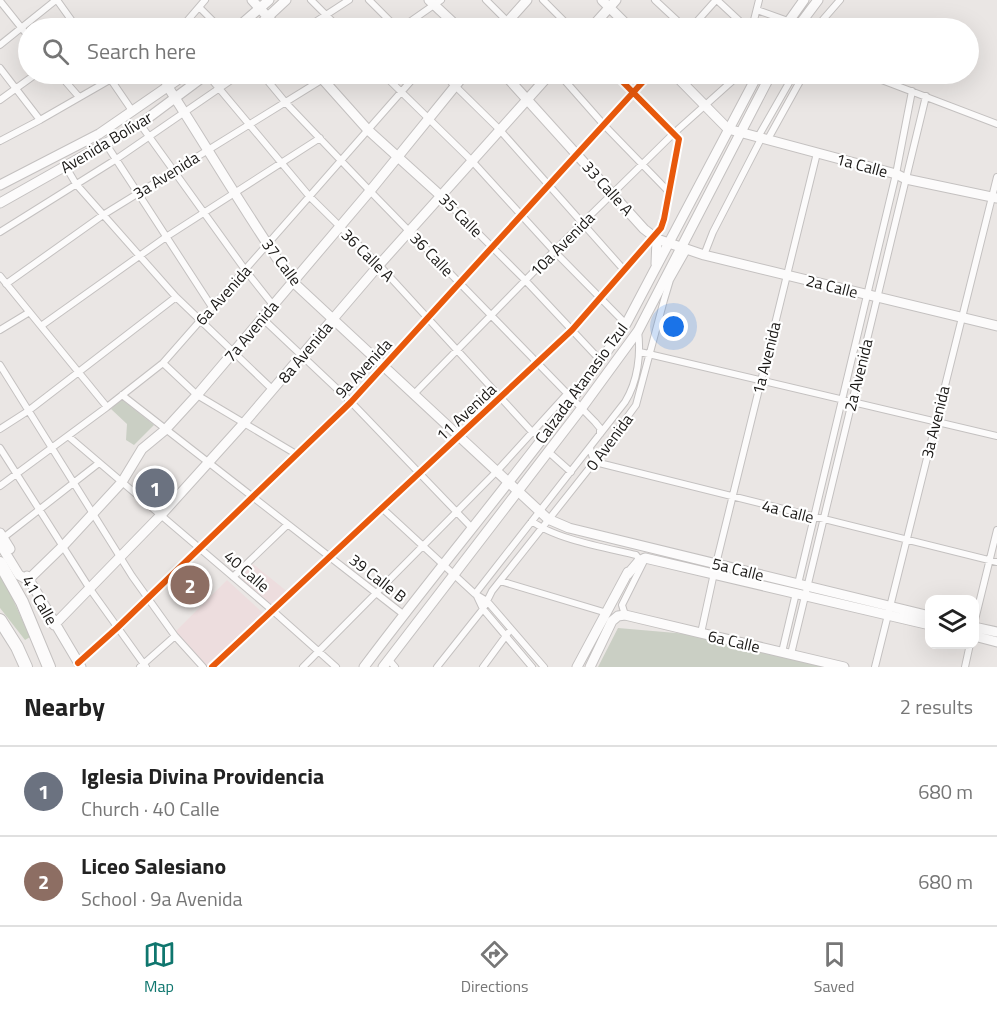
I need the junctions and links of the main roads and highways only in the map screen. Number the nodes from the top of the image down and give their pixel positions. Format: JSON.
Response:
{"nodes":[{"id":1,"x":252,"y":0,"type":"edge"},
{"id":2,"x":269,"y":0,"type":"edge"},
{"id":3,"x":286,"y":0,"type":"edge"},
{"id":4,"x":527,"y":0,"type":"edge"},
{"id":5,"x":602,"y":0,"type":"edge"},
{"id":6,"x":616,"y":0,"type":"edge"},
{"id":7,"x":804,"y":0,"type":"edge"},
{"id":8,"x":818,"y":0,"type":"edge"},
{"id":9,"x":435,"y":2,"type":"edge"},
{"id":10,"x":610,"y":8,"type":"junction"},
{"id":11,"x":260,"y":9,"type":"junction"},
{"id":12,"x":268,"y":17,"type":"joint"},
{"id":13,"x":249,"y":18,"type":"edge"},
{"id":14,"x":450,"y":18,"type":"edge"},
{"id":15,"x":514,"y":18,"type":"edge"},
{"id":16,"x":600,"y":18,"type":"edge"},
{"id":17,"x":620,"y":18,"type":"edge"},
{"id":18,"x":791,"y":18,"type":"edge"},
{"id":19,"x":804,"y":18,"type":"edge"},
{"id":20,"x":172,"y":84,"type":"edge"},
{"id":21,"x":194,"y":84,"type":"edge"},
{"id":22,"x":331,"y":84,"type":"edge"},
{"id":23,"x":456,"y":84,"type":"edge"},
{"id":24,"x":514,"y":84,"type":"edge"},
{"id":25,"x":541,"y":84,"type":"edge"},
{"id":26,"x":684,"y":84,"type":"edge"},
{"id":27,"x":753,"y":84,"type":"edge"},
{"id":28,"x":766,"y":84,"type":"edge"},
{"id":29,"x":168,"y":87,"type":"junction"},
{"id":30,"x":175,"y":98,"type":"junction"},
{"id":31,"x":528,"y":98,"type":"junction"},
{"id":32,"x":728,"y":129,"type":"junction"},
{"id":33,"x":741,"y":132,"type":"junction"},
{"id":34,"x":398,"y":155,"type":"junction"},
{"id":35,"x":0,"y":185,"type":"edge"},
{"id":36,"x":441,"y":196,"type":"junction"},
{"id":37,"x":994,"y":198,"type":"edge"},
{"id":38,"x":0,"y":203,"type":"edge"},
{"id":39,"x":655,"y":238,"type":"junction"},
{"id":40,"x":668,"y":243,"type":"junction"},
{"id":41,"x":683,"y":249,"type":"junction"},
{"id":42,"x":656,"y":267,"type":"junction"},
{"id":43,"x":293,"y":282,"type":"junction"},
{"id":44,"x":334,"y":318,"type":"junction"},
{"id":45,"x":997,"y":326,"type":"edge"},
{"id":46,"x":509,"y":482,"type":"junction"},
{"id":47,"x":518,"y":490,"type":"junction"},
{"id":48,"x":548,"y":519,"type":"joint"},
{"id":49,"x":1,"y":538,"type":"edge"},
{"id":50,"x":654,"y":549,"type":"junction"},
{"id":51,"x":641,"y":559,"type":"junction"},
{"id":52,"x":0,"y":563,"type":"edge"},
{"id":53,"x":715,"y":569,"type":"junction"},
{"id":54,"x":28,"y":580,"type":"junction"},
{"id":55,"x":889,"y":611,"type":"junction"},
{"id":56,"x":925,"y":615,"type":"edge"},
{"id":57,"x":0,"y":620,"type":"edge"},
{"id":58,"x":925,"y":624,"type":"edge"},
{"id":59,"x":54,"y":625,"type":"junction"},
{"id":60,"x":979,"y":627,"type":"edge"},
{"id":61,"x":4,"y":630,"type":"edge"},
{"id":62,"x":997,"y":632,"type":"edge"},
{"id":63,"x":979,"y":637,"type":"edge"},
{"id":64,"x":997,"y":642,"type":"edge"},
{"id":65,"x":42,"y":645,"type":"junction"},
{"id":66,"x":79,"y":665,"type":"edge"},
{"id":67,"x":389,"y":665,"type":"edge"},
{"id":68,"x":26,"y":667,"type":"edge"},
{"id":69,"x":49,"y":667,"type":"edge"},
{"id":70,"x":56,"y":667,"type":"edge"},
{"id":71,"x":364,"y":667,"type":"edge"},
{"id":72,"x":577,"y":667,"type":"edge"},
{"id":73,"x":590,"y":667,"type":"edge"},
{"id":74,"x":844,"y":667,"type":"edge"}],
"edges":[{"from":1,"to":11,"type":"main road"},
{"from":2,"to":11,"type":"main road"},
{"from":3,"to":12,"type":"main road"},
{"from":4,"to":15,"type":"main road"},
{"from":5,"to":10,"type":"main road"},
{"from":6,"to":10,"type":"main road"},
{"from":7,"to":18,"type":"main road"},
{"from":8,"to":19,"type":"main road"},
{"from":9,"to":14,"type":"main road"},
{"from":10,"to":16,"type":"main road"},
{"from":10,"to":17,"type":"main road"},
{"from":11,"to":12,"type":"main road"},
{"from":11,"to":13,"type":"main road"},
{"from":20,"to":29,"type":"main road","name":"Avenida Bolívar"},
{"from":21,"to":30,"type":"main road","name":"Avenida Bolívar"},
{"from":22,"to":34,"type":"main road","name":"35 Calle"},
{"from":23,"to":34,"type":"main road","name":"7a Avenida"},
{"from":24,"to":31,"type":"main road","name":"33 Calle A"},
{"from":25,"to":31,"type":"main road","name":"8a Avenida"},
{"from":26,"to":32,"type":"main road"},
{"from":27,"to":32,"type":"main road","name":"Calzada Atanasio Tzul"},
{"from":28,"to":33,"type":"main road","name":"Calzada Atanasio Tzul"},
{"from":29,"to":30,"type":"main road","name":"37 Calle"},
{"from":29,"to":35,"type":"main road","name":"Avenida Bolívar"},
{"from":30,"to":38,"type":"main road","name":"Avenida Bolívar"},
{"from":30,"to":43,"type":"main road","name":"37 Calle"},
{"from":31,"to":36,"type":"main road","name":"8a Avenida"},
{"from":31,"to":39,"type":"main road","name":"33 Calle A"},
{"from":32,"to":33,"type":"main road","name":"1a Calle"},
{"from":32,"to":40,"type":"main road","name":"Calzada Atanasio Tzul"},
{"from":33,"to":37,"type":"main road","name":"1a Calle"},
{"from":33,"to":41,"type":"main road","name":"Calzada Atanasio Tzul"},
{"from":34,"to":36,"type":"main road","name":"35 Calle"},
{"from":34,"to":43,"type":"main road","name":"7a Avenida"},
{"from":36,"to":44,"type":"main road","name":"8a Avenida"},
{"from":39,"to":40,"type":"main road","name":"33 Calle A"},
{"from":39,"to":42,"type":"main road"},
{"from":40,"to":41,"type":"main road","name":"2a Calle"},
{"from":40,"to":42,"type":"main road","name":"Calzada Atanasio Tzul"},
{"from":41,"to":45,"type":"main road","name":"2a Calle"},
{"from":41,"to":47,"type":"main road","name":"Calzada Atanasio Tzul"},
{"from":42,"to":46,"type":"main road","name":"Calzada Atanasio Tzul"},
{"from":43,"to":44,"type":"main road","name":"37 Calle"},
{"from":43,"to":54,"type":"main road","name":"7a Avenida"},
{"from":44,"to":46,"type":"main road","name":"37 Calle"},
{"from":44,"to":59,"type":"main road","name":"8a Avenida"},
{"from":46,"to":47,"type":"main road","name":"37 Calle"},
{"from":46,"to":71,"type":"main road","name":"Calzada Atanasio Tzul"},
{"from":47,"to":48,"type":"main road","name":"37 Calle"},
{"from":47,"to":67,"type":"main road","name":"Calzada Atanasio Tzul"},
{"from":48,"to":50,"type":"main road","name":"5a Calle"},
{"from":49,"to":54,"type":"main road","name":"41 Calle"},
{"from":50,"to":51,"type":"main road"},
{"from":50,"to":53,"type":"main road","name":"5a Calle"},
{"from":51,"to":53,"type":"main road","name":"5a Calle"},
{"from":51,"to":72,"type":"main road"},
{"from":52,"to":65,"type":"highway"},
{"from":53,"to":55,"type":"main road","name":"5a Calle"},
{"from":54,"to":59,"type":"main road","name":"41 Calle"},
{"from":55,"to":56,"type":"main road","name":"5a Calle"},
{"from":55,"to":58,"type":"main road","name":"5a Calle"},
{"from":57,"to":61,"type":"highway"},
{"from":59,"to":66,"type":"main road","name":"41 Calle"},
{"from":60,"to":62,"type":"main road"},
{"from":61,"to":68,"type":"highway"},
{"from":63,"to":64,"type":"main road"},
{"from":65,"to":69,"type":"highway"},
{"from":65,"to":70,"type":"highway"},
{"from":73,"to":74,"type":"main road","name":"6a Calle"}]}
